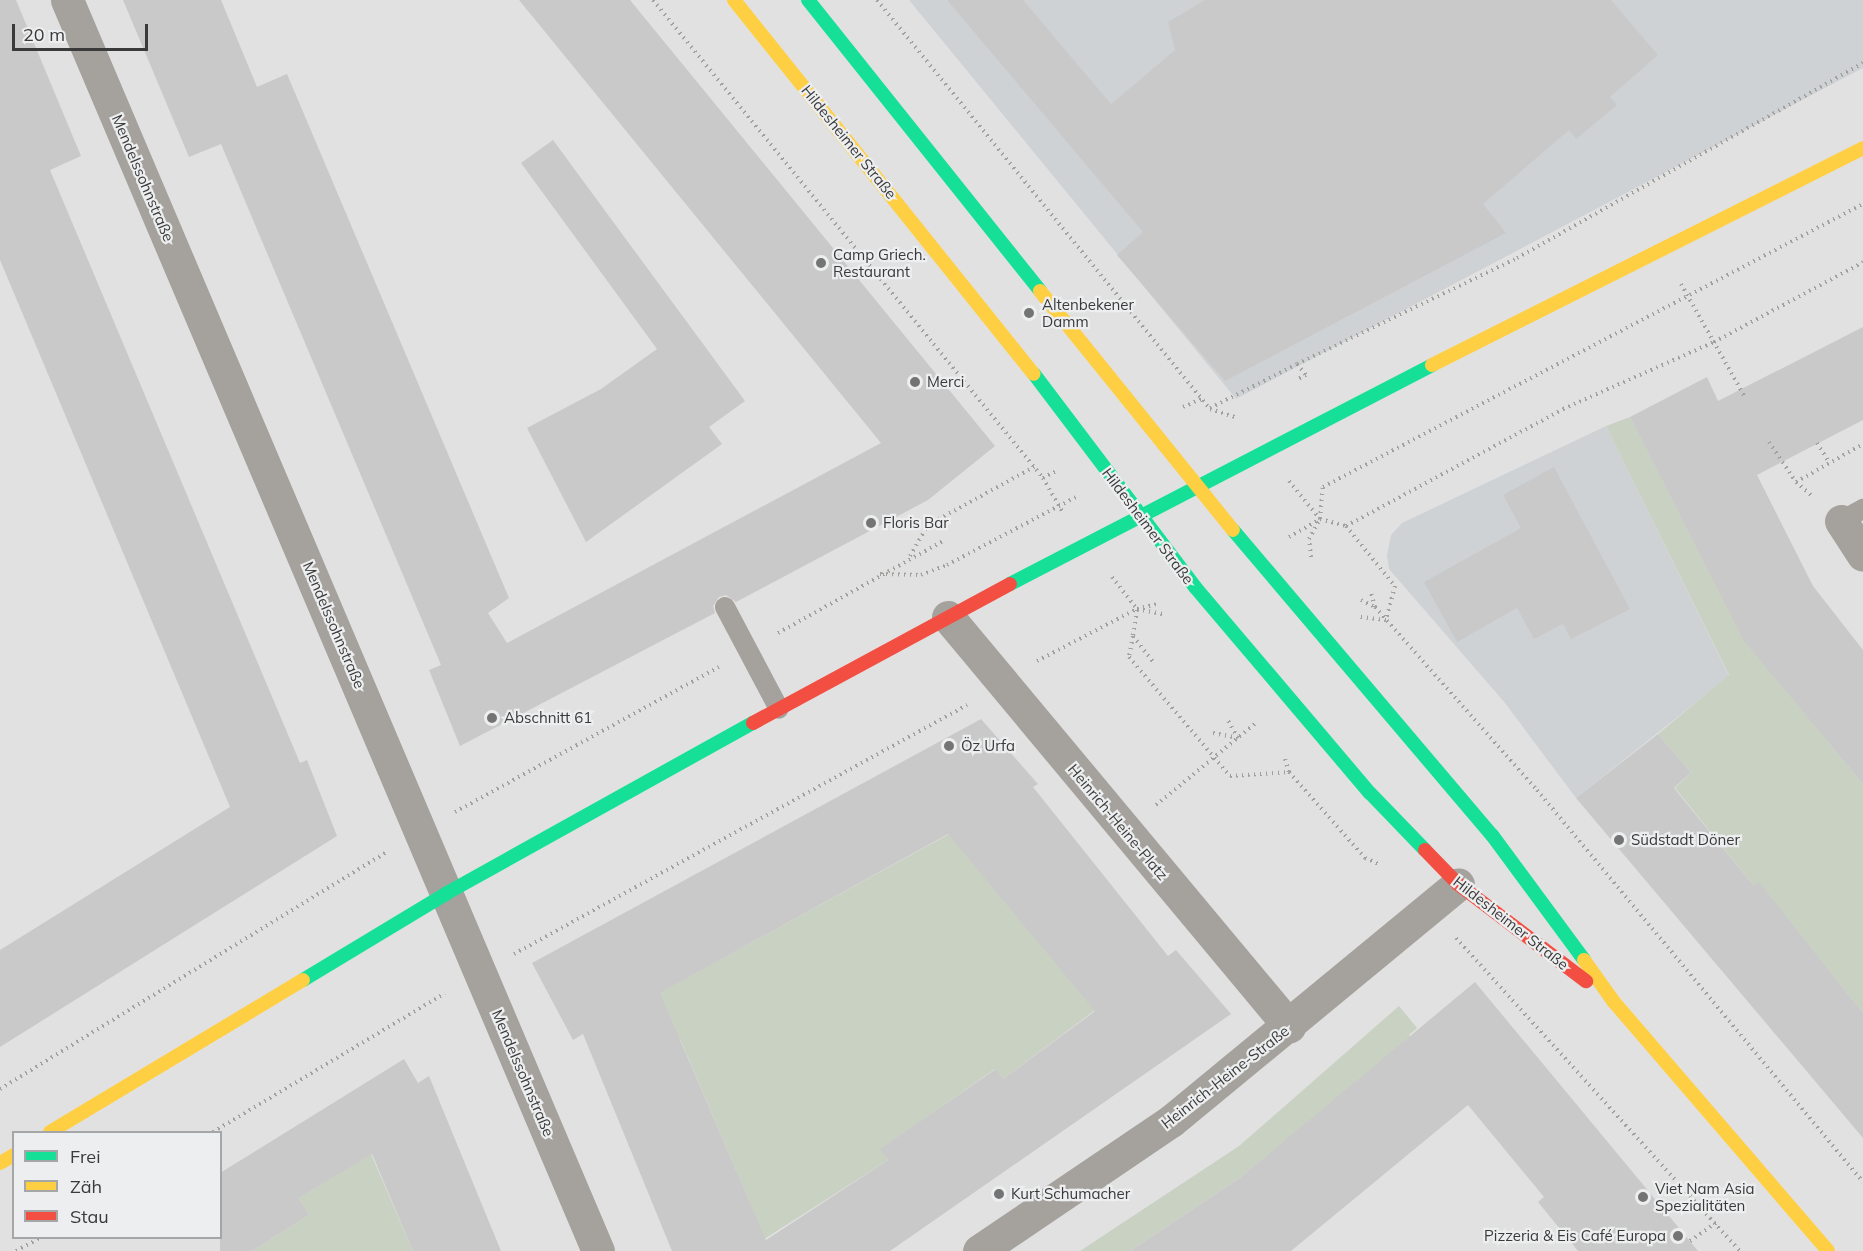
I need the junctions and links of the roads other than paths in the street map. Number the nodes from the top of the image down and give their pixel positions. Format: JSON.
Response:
{"nodes":[{"id":1,"x":67,"y":0,"type":"edge"},
{"id":2,"x":734,"y":0,"type":"edge"},
{"id":3,"x":808,"y":0,"type":"edge"},
{"id":4,"x":1863,"y":148,"type":"edge"},
{"id":5,"x":1195,"y":486,"type":"junction"},
{"id":6,"x":1139,"y":515,"type":"junction"},
{"id":7,"x":1852,"y":515,"type":"edge"},
{"id":8,"x":1863,"y":555,"type":"edge"},
{"id":9,"x":725,"y":607,"type":"dead end"},
{"id":10,"x":948,"y":617,"type":"junction"},
{"id":11,"x":779,"y":709,"type":"junction"},
{"id":12,"x":1458,"y":884,"type":"junction"},
{"id":13,"x":447,"y":893,"type":"junction"},
{"id":14,"x":1614,"y":1002,"type":"junction"},
{"id":15,"x":1289,"y":1026,"type":"junction"},
{"id":16,"x":52,"y":1131,"type":"edge"},
{"id":17,"x":598,"y":1251,"type":"edge"},
{"id":18,"x":979,"y":1251,"type":"edge"},
{"id":19,"x":1828,"y":1251,"type":"edge"}],
"edges":[{"from":1,"to":13,"type":"street","name":"Mendelssohnstraße"},
{"from":2,"to":6,"type":"main road","name":"Hildesheimer Straße"},
{"from":3,"to":5,"type":"main road","name":"Hildesheimer Straße"},
{"from":4,"to":5,"type":"main road"},
{"from":5,"to":6,"type":"main road"},
{"from":5,"to":14,"type":"main road","name":"Hildesheimer Straße"},
{"from":6,"to":10,"type":"main road"},
{"from":6,"to":12,"type":"main road","name":"Hildesheimer Straße"},
{"from":7,"to":8,"type":"street"},
{"from":9,"to":11,"type":"lane"},
{"from":10,"to":11,"type":"main road"},
{"from":10,"to":15,"type":"street","name":"Heinrich-Heine-Platz"},
{"from":11,"to":13,"type":"main road"},
{"from":12,"to":14,"type":"main road","name":"Hildesheimer Straße"},
{"from":12,"to":15,"type":"street","name":"Heinrich-Heine-Straße"},
{"from":13,"to":16,"type":"main road"},
{"from":13,"to":17,"type":"street","name":"Mendelssohnstraße"},
{"from":14,"to":19,"type":"main road","name":"Hildesheimer Straße"},
{"from":15,"to":18,"type":"street","name":"Heinrich-Heine-Straße"}]}
